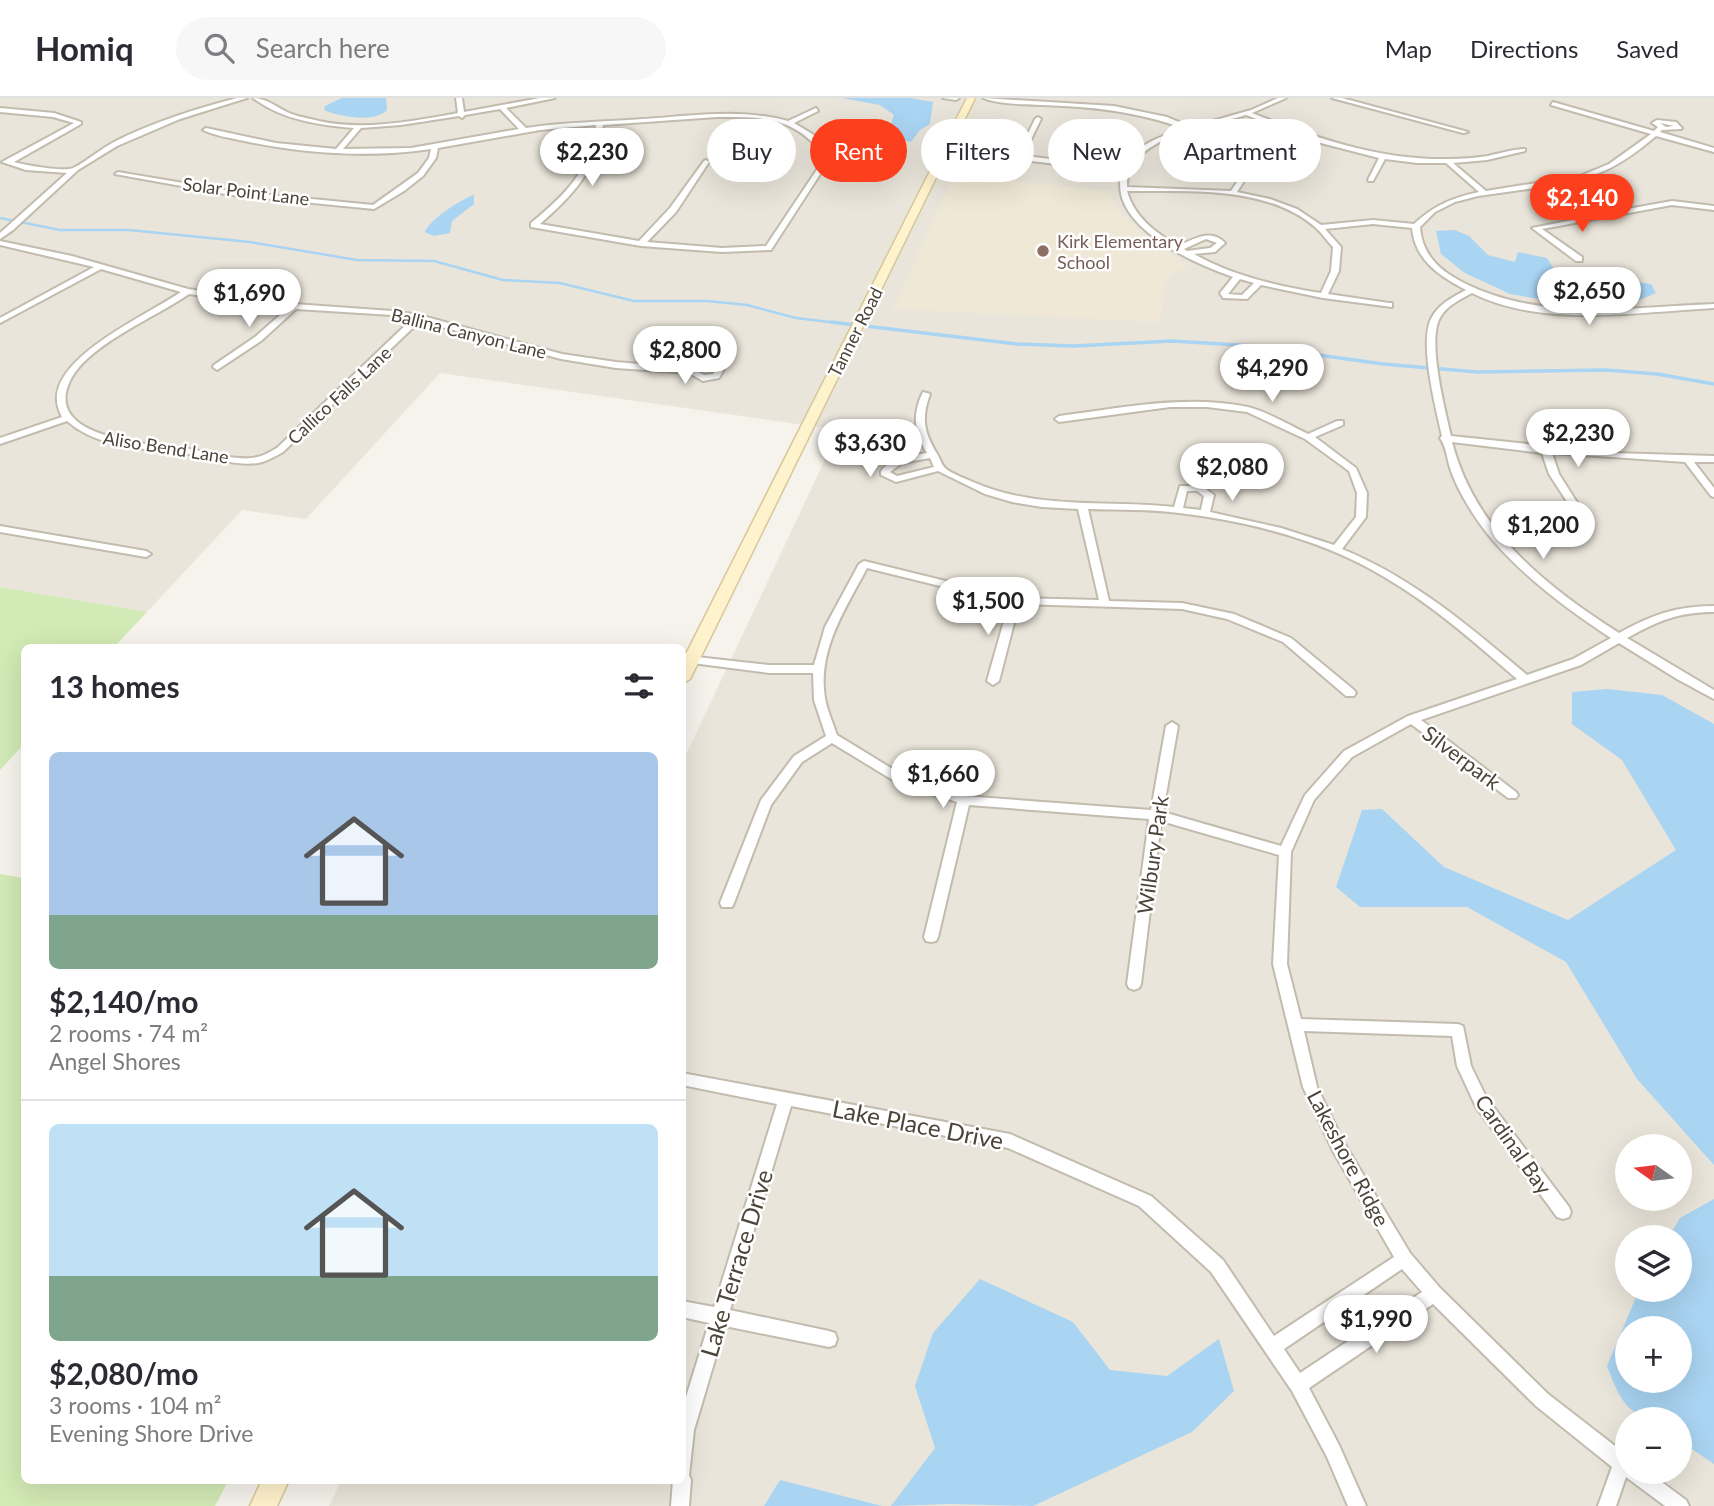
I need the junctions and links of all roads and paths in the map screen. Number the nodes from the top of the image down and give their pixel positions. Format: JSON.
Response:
{"nodes":[{"id":1,"x":243,"y":98,"type":"edge"},
{"id":2,"x":256,"y":98,"type":"edge"},
{"id":3,"x":459,"y":98,"type":"edge"},
{"id":4,"x":552,"y":98,"type":"edge"},
{"id":5,"x":946,"y":98,"type":"edge"},
{"id":6,"x":956,"y":98,"type":"edge"},
{"id":7,"x":971,"y":98,"type":"edge"},
{"id":8,"x":986,"y":98,"type":"edge"},
{"id":9,"x":1112,"y":98,"type":"edge"},
{"id":10,"x":1283,"y":98,"type":"edge"},
{"id":11,"x":1335,"y":98,"type":"edge"},
{"id":12,"x":1561,"y":98,"type":"edge"},
{"id":13,"x":1108,"y":106,"type":"junction"},
{"id":14,"x":502,"y":107,"type":"junction"},
{"id":15,"x":0,"y":110,"type":"edge"},
{"id":16,"x":816,"y":110,"type":"dead end"},
{"id":17,"x":1248,"y":114,"type":"junction"},
{"id":18,"x":462,"y":116,"type":"junction"},
{"id":19,"x":759,"y":119,"type":"edge"},
{"id":20,"x":1038,"y":119,"type":"dead end"},
{"id":21,"x":1166,"y":119,"type":"edge"},
{"id":22,"x":1227,"y":119,"type":"edge"},
{"id":23,"x":796,"y":120,"type":"edge"},
{"id":24,"x":600,"y":123,"type":"junction"},
{"id":25,"x":359,"y":125,"type":"junction"},
{"id":26,"x":796,"y":127,"type":"edge"},
{"id":27,"x":206,"y":130,"type":"dead end"},
{"id":28,"x":524,"y":130,"type":"junction"},
{"id":29,"x":1658,"y":131,"type":"junction"},
{"id":30,"x":1465,"y":132,"type":"dead end"},
{"id":31,"x":435,"y":148,"type":"junction"},
{"id":32,"x":1523,"y":150,"type":"dead end"},
{"id":33,"x":1714,"y":150,"type":"edge"},
{"id":34,"x":337,"y":152,"type":"junction"},
{"id":35,"x":1383,"y":158,"type":"junction"},
{"id":36,"x":1048,"y":161,"type":"edge"},
{"id":37,"x":4,"y":162,"type":"edge"},
{"id":38,"x":706,"y":162,"type":"dead end"},
{"id":39,"x":1449,"y":163,"type":"junction"},
{"id":40,"x":74,"y":171,"type":"junction"},
{"id":41,"x":117,"y":174,"type":"dead end"},
{"id":42,"x":1371,"y":180,"type":"dead end"},
{"id":43,"x":1123,"y":182,"type":"edge"},
{"id":44,"x":1240,"y":182,"type":"edge"},
{"id":45,"x":1552,"y":185,"type":"junction"},
{"id":46,"x":1122,"y":189,"type":"junction"},
{"id":47,"x":1233,"y":193,"type":"junction"},
{"id":48,"x":1486,"y":194,"type":"junction"},
{"id":49,"x":1714,"y":208,"type":"edge"},
{"id":50,"x":33,"y":210,"type":"joint"},
{"id":51,"x":1611,"y":215,"type":"junction"},
{"id":52,"x":1416,"y":226,"type":"junction"},
{"id":53,"x":1320,"y":227,"type":"junction"},
{"id":54,"x":9,"y":230,"type":"joint"},
{"id":55,"x":0,"y":237,"type":"edge"},
{"id":56,"x":0,"y":243,"type":"edge"},
{"id":57,"x":641,"y":244,"type":"junction"},
{"id":58,"x":1579,"y":260,"type":"dead end"},
{"id":59,"x":98,"y":268,"type":"junction"},
{"id":60,"x":1237,"y":277,"type":"junction"},
{"id":61,"x":1259,"y":283,"type":"junction"},
{"id":62,"x":1471,"y":290,"type":"junction"},
{"id":63,"x":187,"y":291,"type":"junction"},
{"id":64,"x":1323,"y":296,"type":"junction"},
{"id":65,"x":1389,"y":305,"type":"dead end"},
{"id":66,"x":294,"y":306,"type":"junction"},
{"id":67,"x":1714,"y":306,"type":"edge"},
{"id":68,"x":419,"y":317,"type":"junction"},
{"id":69,"x":0,"y":321,"type":"edge"},
{"id":70,"x":217,"y":367,"type":"dead end"},
{"id":71,"x":693,"y":371,"type":"dead end"},
{"id":72,"x":926,"y":394,"type":"dead end"},
{"id":73,"x":68,"y":418,"type":"junction"},
{"id":74,"x":1059,"y":419,"type":"dead end"},
{"id":75,"x":1340,"y":423,"type":"dead end"},
{"id":76,"x":1308,"y":437,"type":"junction"},
{"id":77,"x":1445,"y":438,"type":"junction"},
{"id":78,"x":0,"y":441,"type":"edge"},
{"id":79,"x":1546,"y":451,"type":"junction"},
{"id":80,"x":933,"y":455,"type":"junction"},
{"id":81,"x":1714,"y":459,"type":"edge"},
{"id":82,"x":252,"y":460,"type":"joint"},
{"id":83,"x":1688,"y":460,"type":"junction"},
{"id":84,"x":940,"y":468,"type":"junction"},
{"id":85,"x":1714,"y":494,"type":"edge"},
{"id":86,"x":1083,"y":508,"type":"junction"},
{"id":87,"x":1178,"y":510,"type":"junction"},
{"id":88,"x":1578,"y":512,"type":"dead end"},
{"id":89,"x":1205,"y":514,"type":"junction"},
{"id":90,"x":0,"y":529,"type":"edge"},
{"id":91,"x":1336,"y":549,"type":"junction"},
{"id":92,"x":146,"y":554,"type":"dead end"},
{"id":93,"x":1015,"y":601,"type":"junction"},
{"id":94,"x":1105,"y":604,"type":"junction"},
{"id":95,"x":1714,"y":609,"type":"edge"},
{"id":96,"x":1619,"y":640,"type":"junction"},
{"id":97,"x":692,"y":659,"type":"junction"},
{"id":98,"x":817,"y":669,"type":"junction"},
{"id":99,"x":686,"y":671,"type":"edge"},
{"id":100,"x":1526,"y":680,"type":"junction"},
{"id":101,"x":993,"y":681,"type":"dead end"},
{"id":102,"x":1350,"y":693,"type":"dead end"},
{"id":103,"x":1714,"y":695,"type":"edge"},
{"id":104,"x":1412,"y":719,"type":"junction"},
{"id":105,"x":1172,"y":726,"type":"dead end"},
{"id":106,"x":832,"y":737,"type":"junction"},
{"id":107,"x":1512,"y":795,"type":"dead end"},
{"id":108,"x":964,"y":800,"type":"junction"},
{"id":109,"x":1156,"y":815,"type":"junction"},
{"id":110,"x":1285,"y":852,"type":"junction"},
{"id":111,"x":727,"y":903,"type":"dead end"},
{"id":112,"x":931,"y":937,"type":"dead end"},
{"id":113,"x":1134,"y":984,"type":"dead end"},
{"id":114,"x":1295,"y":1025,"type":"junction"},
{"id":115,"x":686,"y":1081,"type":"edge"},
{"id":116,"x":786,"y":1099,"type":"junction"},
{"id":117,"x":1563,"y":1212,"type":"dead end"},
{"id":118,"x":1404,"y":1259,"type":"junction"},
{"id":119,"x":1434,"y":1294,"type":"junction"},
{"id":120,"x":686,"y":1310,"type":"edge"},
{"id":121,"x":719,"y":1317,"type":"junction"},
{"id":122,"x":829,"y":1339,"type":"dead end"},
{"id":123,"x":1272,"y":1347,"type":"junction"},
{"id":124,"x":1298,"y":1385,"type":"junction"},
{"id":125,"x":686,"y":1427,"type":"edge"},
{"id":126,"x":1615,"y":1458,"type":"edge"},
{"id":127,"x":274,"y":1484,"type":"edge"},
{"id":128,"x":682,"y":1484,"type":"edge"},
{"id":129,"x":1619,"y":1484,"type":"edge"},
{"id":130,"x":1649,"y":1484,"type":"edge"},
{"id":131,"x":1677,"y":1505,"type":"edge"},
{"id":132,"x":263,"y":1506,"type":"edge"},
{"id":133,"x":680,"y":1506,"type":"edge"},
{"id":134,"x":1357,"y":1506,"type":"edge"},
{"id":135,"x":1607,"y":1506,"type":"edge"}],
"edges":[{"from":1,"to":40,"type":"street"},
{"from":2,"to":25,"type":"street"},
{"from":3,"to":18,"type":"street"},
{"from":4,"to":14,"type":"street"},
{"from":5,"to":6,"type":"street"},
{"from":7,"to":97,"type":"main road","name":"Tanner Road"},
{"from":8,"to":13,"type":"street"},
{"from":9,"to":13,"type":"street"},
{"from":10,"to":17,"type":"street"},
{"from":11,"to":30,"type":"street"},
{"from":12,"to":29,"type":"street"},
{"from":13,"to":21,"type":"street"},
{"from":14,"to":18,"type":"street"},
{"from":14,"to":28,"type":"street"},
{"from":15,"to":37,"type":"street"},
{"from":16,"to":23,"type":"street"},
{"from":17,"to":22,"type":"street"},
{"from":17,"to":35,"type":"street"},
{"from":18,"to":25,"type":"street"},
{"from":19,"to":24,"type":"street"},
{"from":20,"to":36,"type":"street"},
{"from":24,"to":28,"type":"street"},
{"from":24,"to":57,"type":"street"},
{"from":25,"to":34,"type":"street"},
{"from":26,"to":57,"type":"street"},
{"from":27,"to":34,"type":"street"},
{"from":28,"to":31,"type":"street"},
{"from":29,"to":33,"type":"street"},
{"from":29,"to":45,"type":"street"},
{"from":31,"to":34,"type":"street"},
{"from":31,"to":41,"type":"street","name":"Solar Point Lane"},
{"from":32,"to":39,"type":"street"},
{"from":35,"to":39,"type":"street"},
{"from":35,"to":42,"type":"street"},
{"from":37,"to":40,"type":"street"},
{"from":38,"to":57,"type":"street"},
{"from":39,"to":48,"type":"street"},
{"from":40,"to":50,"type":"street"},
{"from":43,"to":46,"type":"street"},
{"from":44,"to":47,"type":"street"},
{"from":45,"to":48,"type":"street"},
{"from":45,"to":51,"type":"street"},
{"from":46,"to":47,"type":"street"},
{"from":46,"to":60,"type":"street"},
{"from":47,"to":53,"type":"street"},
{"from":48,"to":52,"type":"street"},
{"from":49,"to":51,"type":"street"},
{"from":50,"to":54,"type":"street"},
{"from":51,"to":58,"type":"street"},
{"from":52,"to":53,"type":"street"},
{"from":52,"to":62,"type":"street"},
{"from":53,"to":64,"type":"street"},
{"from":54,"to":55,"type":"street"},
{"from":56,"to":59,"type":"street","name":"Ballina Canyon Lane"},
{"from":59,"to":63,"type":"street","name":"Ballina Canyon Lane"},
{"from":59,"to":69,"type":"street"},
{"from":60,"to":61,"type":"street"},
{"from":60,"to":61,"type":"street"},
{"from":61,"to":64,"type":"street"},
{"from":62,"to":67,"type":"street"},
{"from":62,"to":77,"type":"street"},
{"from":63,"to":66,"type":"street","name":"Ballina Canyon Lane"},
{"from":63,"to":73,"type":"street"},
{"from":64,"to":65,"type":"street"},
{"from":66,"to":68,"type":"street","name":"Ballina Canyon Lane"},
{"from":66,"to":70,"type":"street"},
{"from":68,"to":71,"type":"street","name":"Ballina Canyon Lane"},
{"from":68,"to":82,"type":"street","name":"Callico Falls Lane"},
{"from":72,"to":80,"type":"street"},
{"from":73,"to":78,"type":"street"},
{"from":73,"to":82,"type":"street","name":"Aliso Bend Lane"},
{"from":74,"to":76,"type":"street"},
{"from":75,"to":76,"type":"street"},
{"from":76,"to":91,"type":"street"},
{"from":77,"to":79,"type":"street"},
{"from":77,"to":96,"type":"street"},
{"from":79,"to":83,"type":"street"},
{"from":79,"to":88,"type":"street"},
{"from":80,"to":84,"type":"street"},
{"from":80,"to":84,"type":"street"},
{"from":81,"to":83,"type":"street"},
{"from":83,"to":85,"type":"street"},
{"from":84,"to":86,"type":"street"},
{"from":86,"to":87,"type":"street"},
{"from":86,"to":94,"type":"street"},
{"from":87,"to":89,"type":"street"},
{"from":87,"to":89,"type":"street"},
{"from":89,"to":91,"type":"street"},
{"from":90,"to":92,"type":"street"},
{"from":91,"to":100,"type":"street"},
{"from":93,"to":94,"type":"street"},
{"from":93,"to":98,"type":"street"},
{"from":93,"to":101,"type":"street"},
{"from":94,"to":102,"type":"street"},
{"from":95,"to":96,"type":"street","name":"Lakeshore Ridge"},
{"from":96,"to":100,"type":"street","name":"Lakeshore Ridge"},
{"from":96,"to":103,"type":"street"},
{"from":97,"to":98,"type":"street"},
{"from":97,"to":99,"type":"main road","name":"Tanner Road"},
{"from":98,"to":106,"type":"street"},
{"from":100,"to":104,"type":"street","name":"Lakeshore Ridge"},
{"from":104,"to":107,"type":"street","name":"Silverpark"},
{"from":104,"to":110,"type":"street","name":"Lakeshore Ridge"},
{"from":105,"to":109,"type":"street","name":"Wilbury Park"},
{"from":106,"to":108,"type":"street"},
{"from":106,"to":111,"type":"street"},
{"from":108,"to":109,"type":"street"},
{"from":108,"to":112,"type":"street"},
{"from":109,"to":110,"type":"street"},
{"from":109,"to":113,"type":"street","name":"Wilbury Park"},
{"from":110,"to":114,"type":"street","name":"Lakeshore Ridge"},
{"from":114,"to":117,"type":"street","name":"Cardinal Bay"},
{"from":114,"to":118,"type":"street","name":"Lakeshore Ridge"},
{"from":115,"to":116,"type":"street","name":"Lake Place Drive"},
{"from":116,"to":121,"type":"street","name":"Lake Terrace Drive"},
{"from":116,"to":123,"type":"street","name":"Lake Place Drive"},
{"from":118,"to":119,"type":"street","name":"Lakeshore Ridge"},
{"from":118,"to":123,"type":"street"},
{"from":119,"to":124,"type":"street"},
{"from":119,"to":126,"type":"street","name":"Lakeshore Ridge"},
{"from":120,"to":121,"type":"street"},
{"from":121,"to":122,"type":"street"},
{"from":121,"to":125,"type":"street","name":"Lake Terrace Drive"},
{"from":123,"to":124,"type":"street","name":"Lake Place Drive"},
{"from":124,"to":134,"type":"street","name":"Lake Place Drive"},
{"from":127,"to":132,"type":"main road"},
{"from":128,"to":133,"type":"street"},
{"from":129,"to":135,"type":"street"},
{"from":130,"to":131,"type":"street","name":"Lakeshore Ridge"}]}
